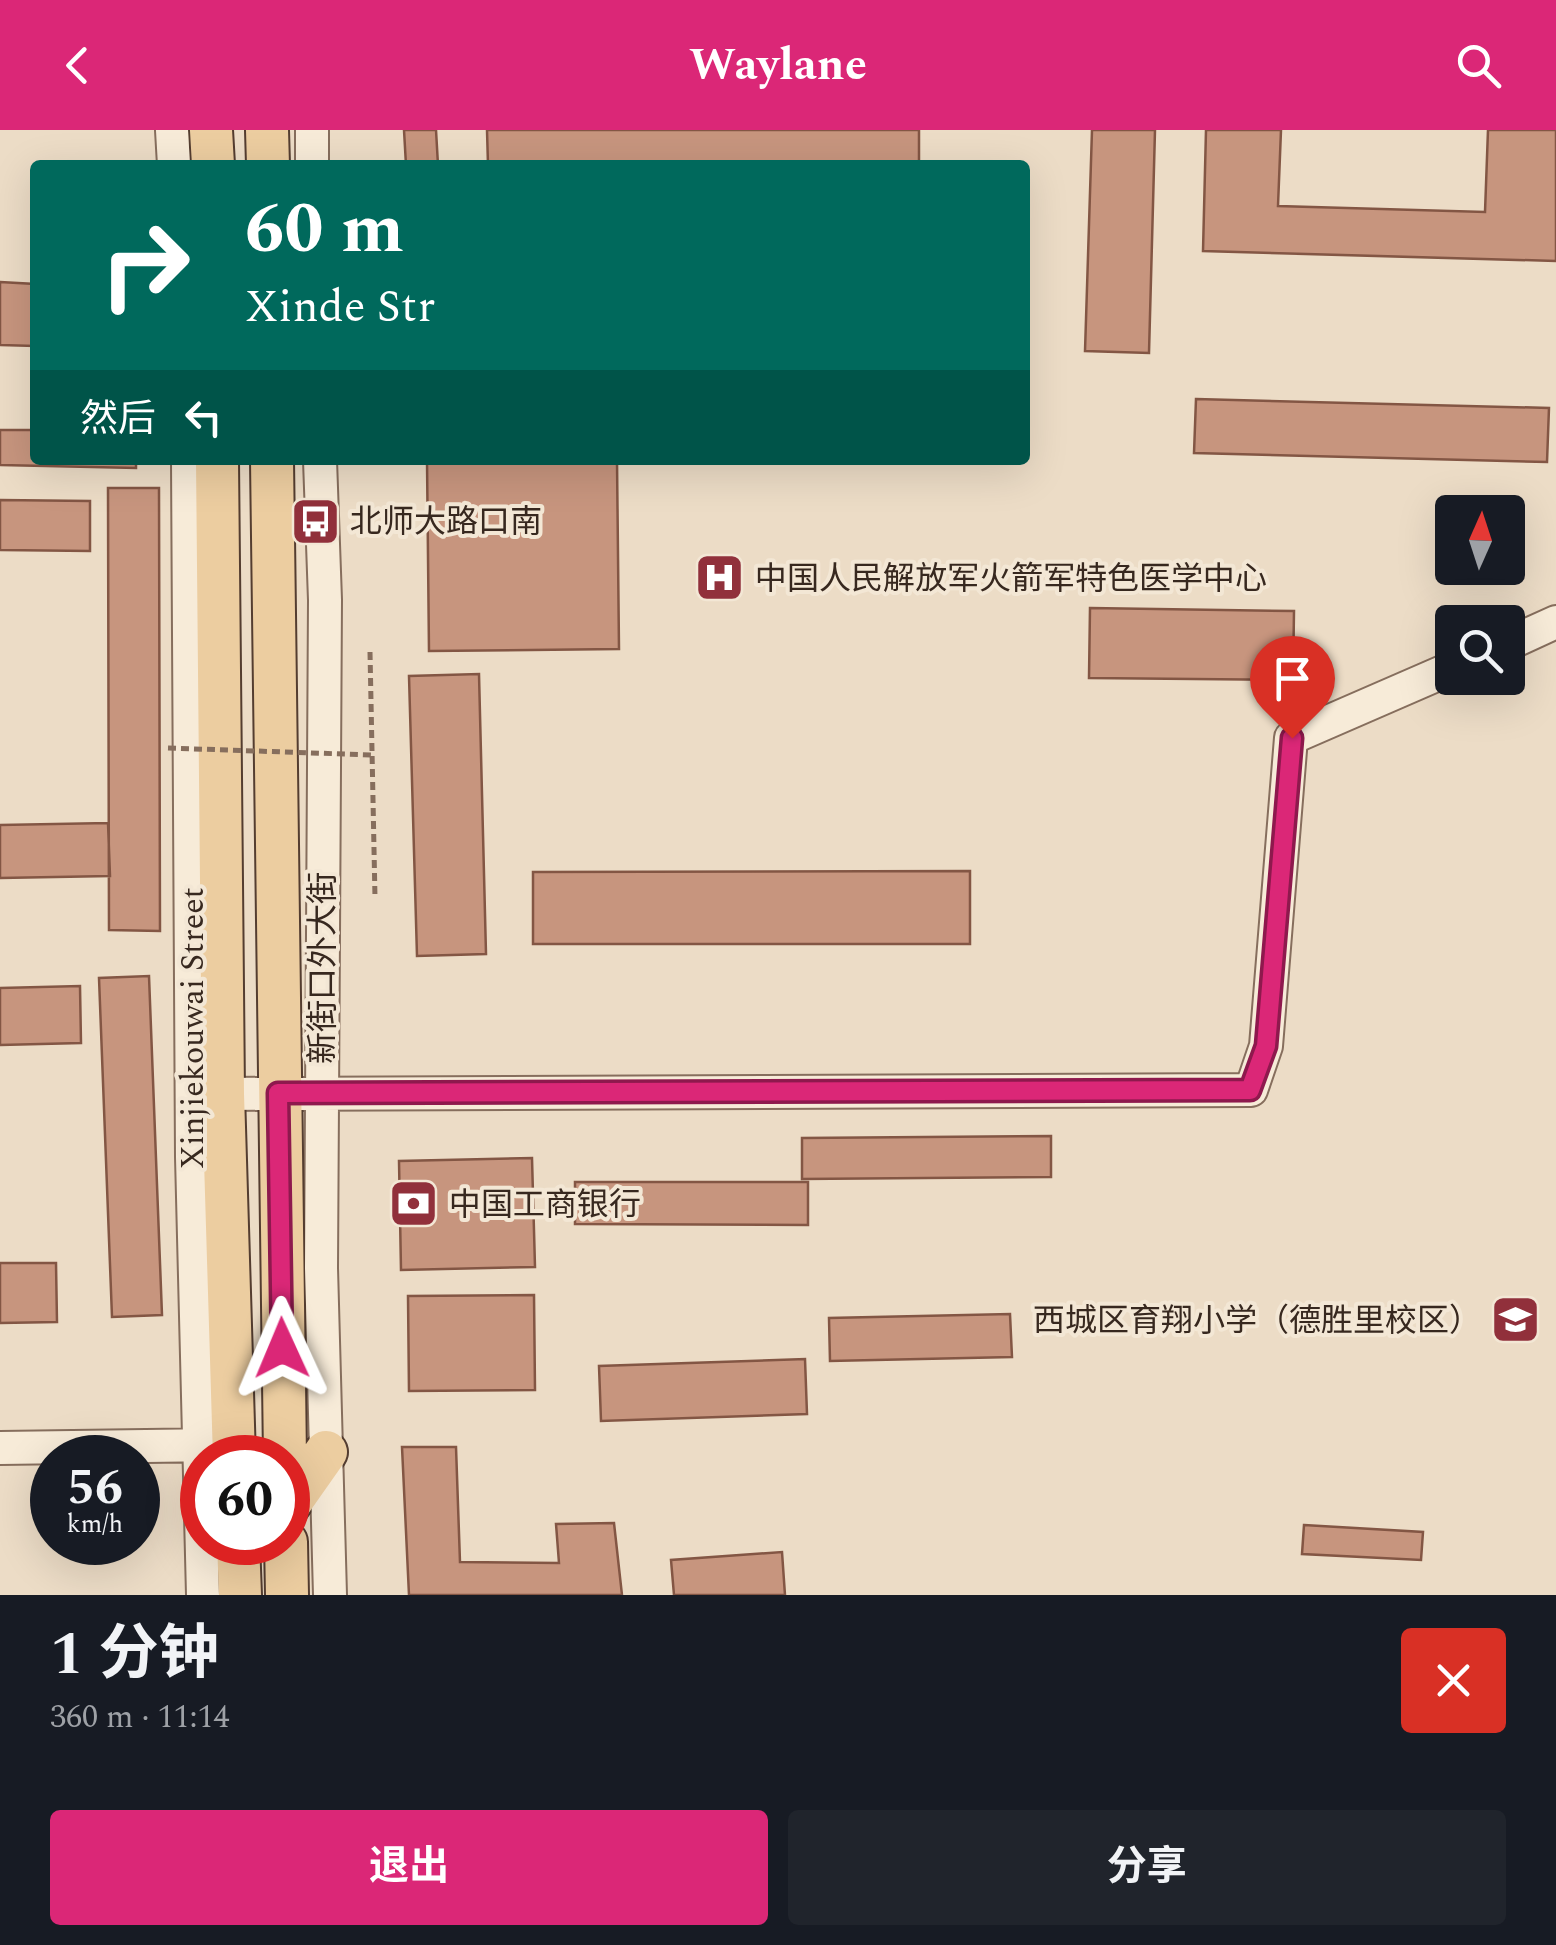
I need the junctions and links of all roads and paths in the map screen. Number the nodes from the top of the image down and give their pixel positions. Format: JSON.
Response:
{"nodes":[{"id":1,"x":172,"y":130,"type":"edge"},
{"id":2,"x":211,"y":130,"type":"edge"},
{"id":3,"x":267,"y":130,"type":"edge"},
{"id":4,"x":312,"y":130,"type":"edge"},
{"id":5,"x":174,"y":160,"type":"edge"},
{"id":6,"x":212,"y":160,"type":"edge"},
{"id":7,"x":268,"y":160,"type":"edge"},
{"id":8,"x":312,"y":160,"type":"edge"},
{"id":9,"x":188,"y":465,"type":"edge"},
{"id":10,"x":216,"y":465,"type":"edge"},
{"id":11,"x":272,"y":465,"type":"edge"},
{"id":12,"x":320,"y":465,"type":"edge"},
{"id":13,"x":1556,"y":622,"type":"edge"},
{"id":14,"x":1525,"y":636,"type":"edge"},
{"id":15,"x":370,"y":652,"type":"dead end"},
{"id":16,"x":1435,"y":675,"type":"edge"},
{"id":17,"x":168,"y":748,"type":"dead end"},
{"id":18,"x":372,"y":754,"type":"junction"},
{"id":19,"x":375,"y":898,"type":"dead end"},
{"id":20,"x":278,"y":1093,"type":"junction"},
{"id":21,"x":322,"y":1093,"type":"junction"},
{"id":22,"x":223,"y":1094,"type":"junction"},
{"id":23,"x":221,"y":1435,"type":"edge"},
{"id":24,"x":221,"y":1435,"type":"edge"},
{"id":25,"x":304,"y":1435,"type":"edge"},
{"id":26,"x":306,"y":1435,"type":"edge"},
{"id":27,"x":0,"y":1448,"type":"edge"},
{"id":28,"x":180,"y":1449,"type":"edge"},
{"id":29,"x":310,"y":1483,"type":"edge"},
{"id":30,"x":207,"y":1565,"type":"edge"},
{"id":31,"x":239,"y":1565,"type":"edge"},
{"id":32,"x":286,"y":1565,"type":"edge"},
{"id":33,"x":203,"y":1595,"type":"edge"},
{"id":34,"x":240,"y":1595,"type":"edge"},
{"id":35,"x":287,"y":1595,"type":"edge"},
{"id":36,"x":330,"y":1595,"type":"edge"}],
"edges":[{"from":1,"to":5,"type":"street"},
{"from":2,"to":6,"type":"main road"},
{"from":3,"to":7,"type":"main road"},
{"from":4,"to":8,"type":"street"},
{"from":9,"to":23,"type":"street","name":"Xinjiekouwai Street"},
{"from":10,"to":22,"type":"main road","name":"Xinjiekouwai Street"},
{"from":11,"to":20,"type":"main road"},
{"from":12,"to":21,"type":"street","name":"新街口外大街"},
{"from":13,"to":14,"type":"street"},
{"from":15,"to":18,"type":"path"},
{"from":16,"to":21,"type":"street"},
{"from":17,"to":18,"type":"path","bridge":true},
{"from":18,"to":19,"type":"path"},
{"from":20,"to":21,"type":"street"},
{"from":20,"to":22,"type":"street"},
{"from":20,"to":25,"type":"main road"},
{"from":21,"to":26,"type":"street","name":"新街口外大街"},
{"from":22,"to":24,"type":"main road","name":"Xinjiekouwai Street"},
{"from":27,"to":28,"type":"street"},
{"from":29,"to":36,"type":"street","name":"新街口外大街"},
{"from":30,"to":33,"type":"street","name":"Xinjiekouwai Street"},
{"from":31,"to":34,"type":"main road"},
{"from":32,"to":35,"type":"main road"}]}
